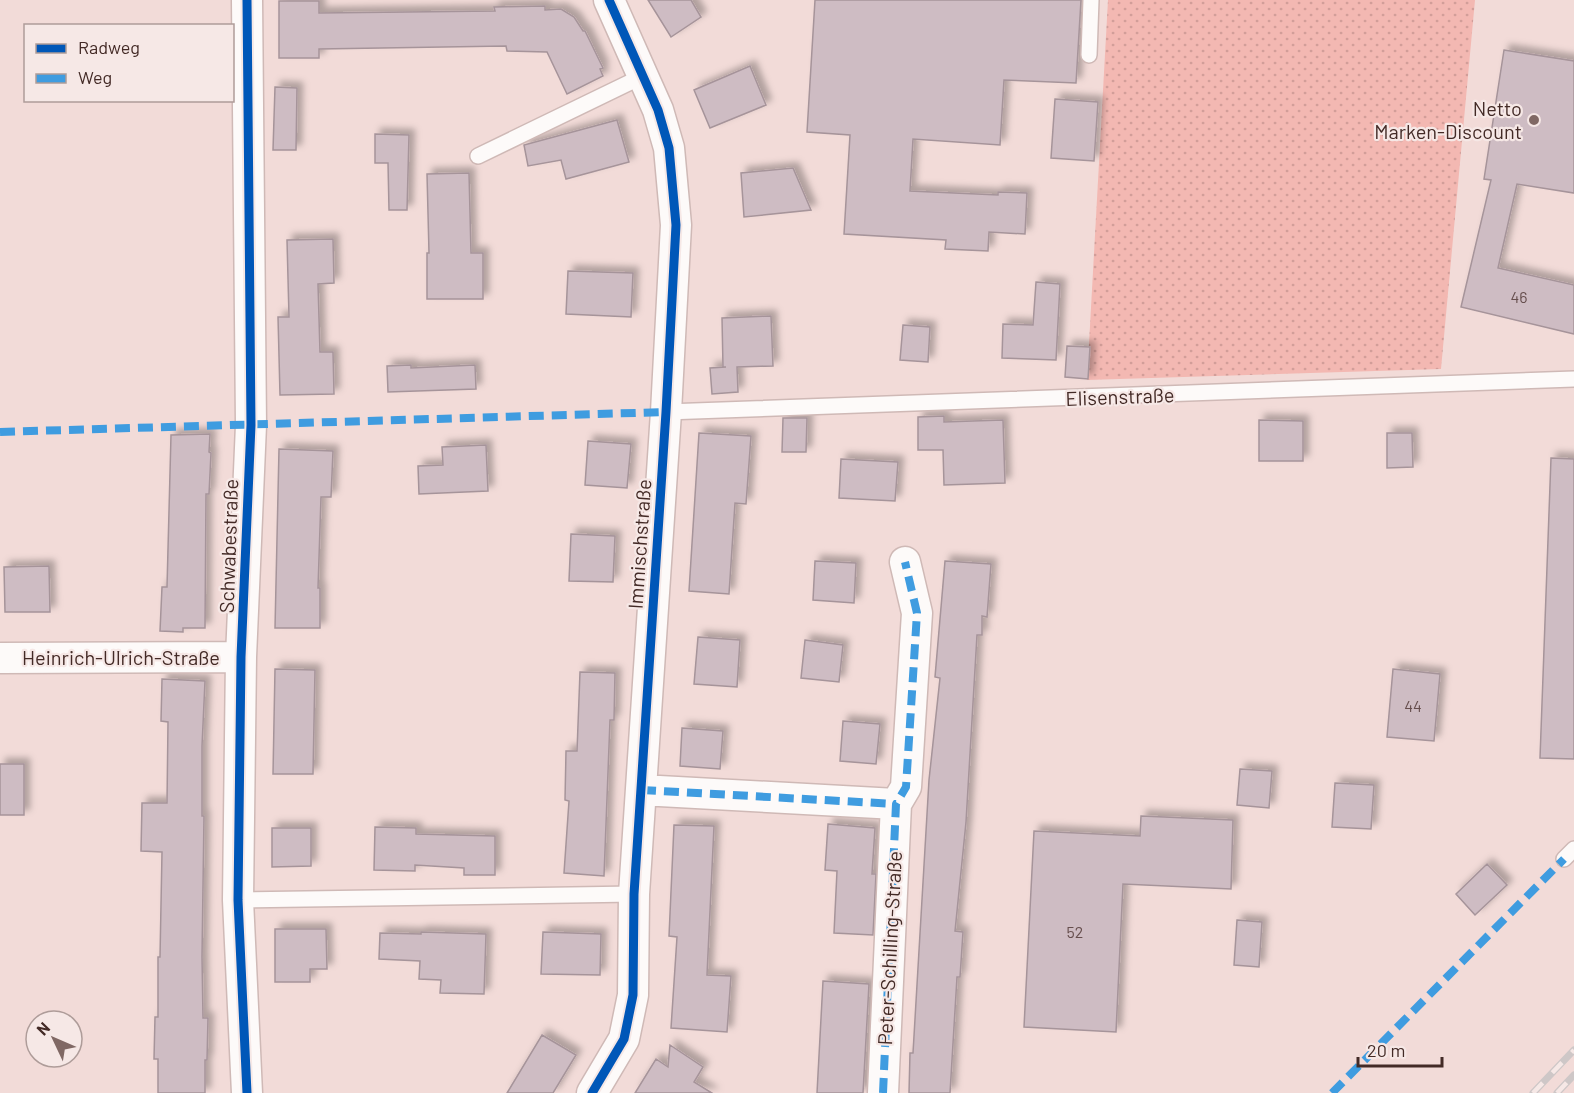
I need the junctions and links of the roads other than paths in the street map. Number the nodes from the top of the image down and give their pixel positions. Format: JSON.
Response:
{"nodes":[{"id":1,"x":247,"y":0,"type":"edge"},
{"id":2,"x":609,"y":0,"type":"edge"},
{"id":3,"x":1091,"y":0,"type":"edge"},
{"id":4,"x":1089,"y":55,"type":"dead end"},
{"id":5,"x":643,"y":76,"type":"junction"},
{"id":6,"x":478,"y":156,"type":"dead end"},
{"id":7,"x":1574,"y":379,"type":"edge"},
{"id":8,"x":666,"y":412,"type":"junction"},
{"id":9,"x":905,"y":561,"type":"dead end"},
{"id":10,"x":0,"y":657,"type":"edge"},
{"id":11,"x":241,"y":657,"type":"junction"},
{"id":12,"x":641,"y":790,"type":"junction"},
{"id":13,"x":896,"y":804,"type":"junction"},
{"id":14,"x":634,"y":894,"type":"junction"},
{"id":15,"x":238,"y":900,"type":"junction"},
{"id":16,"x":247,"y":1093,"type":"edge"},
{"id":17,"x":592,"y":1093,"type":"edge"},
{"id":18,"x":883,"y":1093,"type":"edge"}],
"edges":[{"from":1,"to":11,"type":"street","name":"Schwabestraße"},
{"from":2,"to":5,"type":"street","name":"Immischstraße"},
{"from":3,"to":4,"type":"lane"},
{"from":5,"to":6,"type":"lane"},
{"from":5,"to":8,"type":"street","name":"Immischstraße"},
{"from":7,"to":8,"type":"lane","name":"Elisenstraße"},
{"from":8,"to":12,"type":"street","name":"Immischstraße"},
{"from":9,"to":13,"type":"street","name":"Peter-Schilling-Straße"},
{"from":10,"to":11,"type":"street","name":"Heinrich-Ulrich-Straße"},
{"from":11,"to":15,"type":"street","name":"Schwabestraße"},
{"from":12,"to":13,"type":"street"},
{"from":12,"to":14,"type":"street","name":"Immischstraße"},
{"from":13,"to":18,"type":"street","name":"Peter-Schilling-Straße"},
{"from":14,"to":15,"type":"lane"},
{"from":14,"to":17,"type":"street","name":"Immischstraße"},
{"from":15,"to":16,"type":"street","name":"Schwabestraße"}]}
